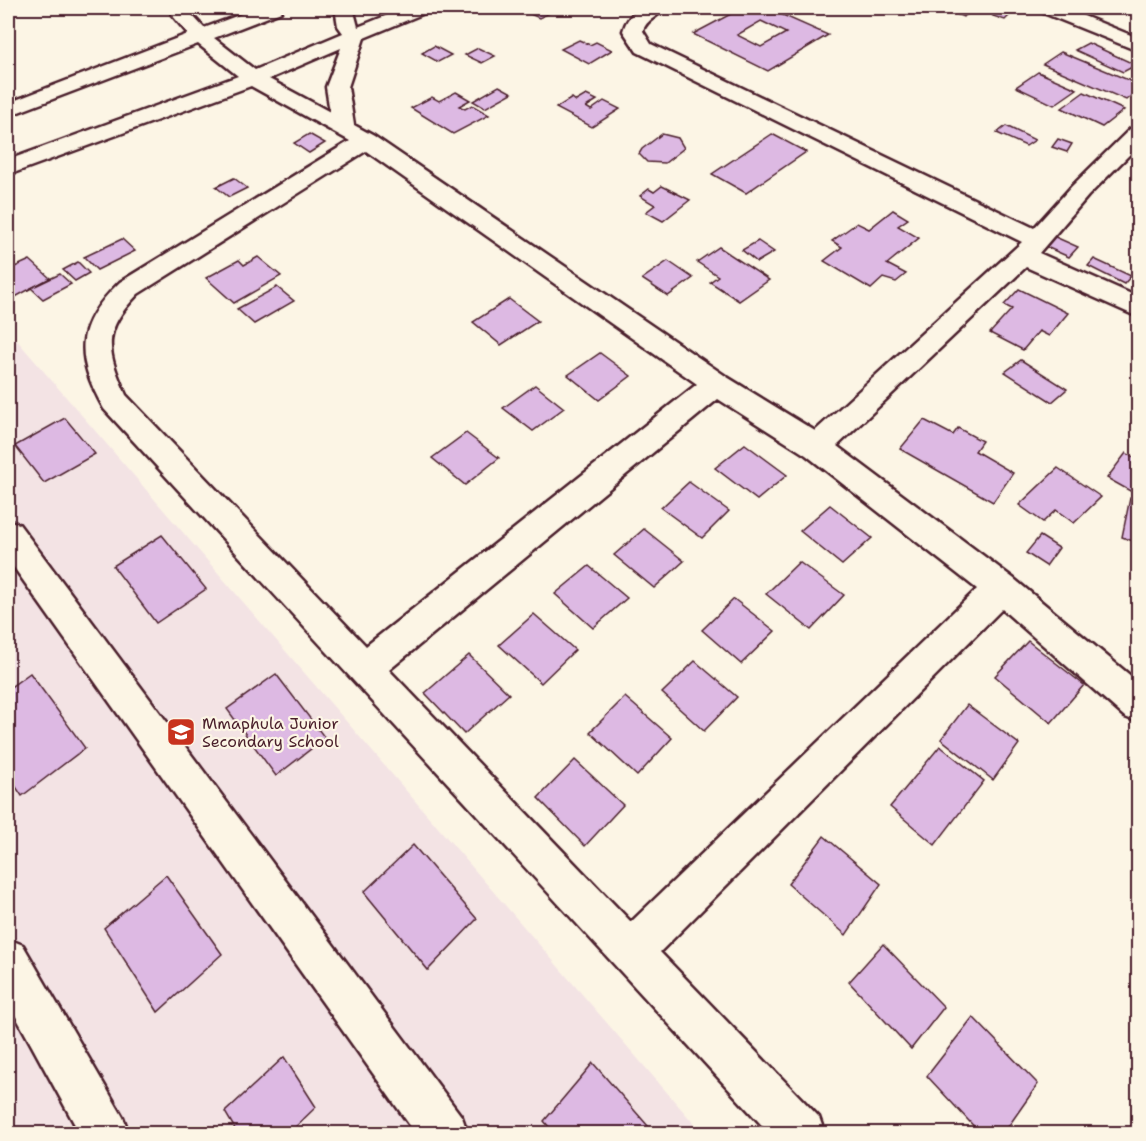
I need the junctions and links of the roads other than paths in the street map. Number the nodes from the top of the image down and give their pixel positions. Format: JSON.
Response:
{"nodes":[{"id":1,"x":180,"y":8,"type":"edge"},
{"id":2,"x":274,"y":8,"type":"edge"},
{"id":3,"x":344,"y":8,"type":"edge"},
{"id":4,"x":417,"y":8,"type":"edge"},
{"id":5,"x":655,"y":8,"type":"edge"},
{"id":6,"x":1048,"y":8,"type":"edge"},
{"id":7,"x":201,"y":37,"type":"junction"},
{"id":8,"x":355,"y":37,"type":"junction"},
{"id":9,"x":1138,"y":45,"type":"edge"},
{"id":10,"x":253,"y":78,"type":"junction"},
{"id":11,"x":8,"y":110,"type":"edge"},
{"id":12,"x":1138,"y":134,"type":"edge"},
{"id":13,"x":355,"y":135,"type":"junction"},
{"id":14,"x":8,"y":168,"type":"edge"},
{"id":15,"x":1030,"y":248,"type":"junction"},
{"id":16,"x":1138,"y":308,"type":"edge"},
{"id":17,"x":717,"y":384,"type":"junction"},
{"id":18,"x":817,"y":447,"type":"junction"},
{"id":19,"x":8,"y":534,"type":"edge"},
{"id":20,"x":1001,"y":588,"type":"junction"},
{"id":21,"x":364,"y":668,"type":"junction"},
{"id":22,"x":1138,"y":705,"type":"edge"},
{"id":23,"x":631,"y":951,"type":"junction"},
{"id":24,"x":8,"y":960,"type":"edge"},
{"id":25,"x":106,"y":1134,"type":"edge"},
{"id":26,"x":445,"y":1134,"type":"edge"},
{"id":27,"x":802,"y":1134,"type":"edge"}],
"edges":[{"from":1,"to":7,"type":"street"},
{"from":2,"to":7,"type":"street"},
{"from":3,"to":8,"type":"street"},
{"from":4,"to":8,"type":"street"},
{"from":5,"to":15,"type":"street"},
{"from":6,"to":9,"type":"street"},
{"from":7,"to":10,"type":"street"},
{"from":7,"to":11,"type":"street"},
{"from":8,"to":10,"type":"street"},
{"from":8,"to":13,"type":"street"},
{"from":10,"to":13,"type":"street"},
{"from":10,"to":14,"type":"street"},
{"from":12,"to":15,"type":"street"},
{"from":13,"to":17,"type":"street"},
{"from":13,"to":21,"type":"street"},
{"from":15,"to":16,"type":"street"},
{"from":15,"to":18,"type":"street"},
{"from":17,"to":18,"type":"street"},
{"from":17,"to":21,"type":"street"},
{"from":18,"to":20,"type":"street"},
{"from":19,"to":26,"type":"street"},
{"from":20,"to":22,"type":"street"},
{"from":20,"to":23,"type":"street"},
{"from":21,"to":23,"type":"street"},
{"from":23,"to":27,"type":"street"},
{"from":24,"to":25,"type":"street"}]}
